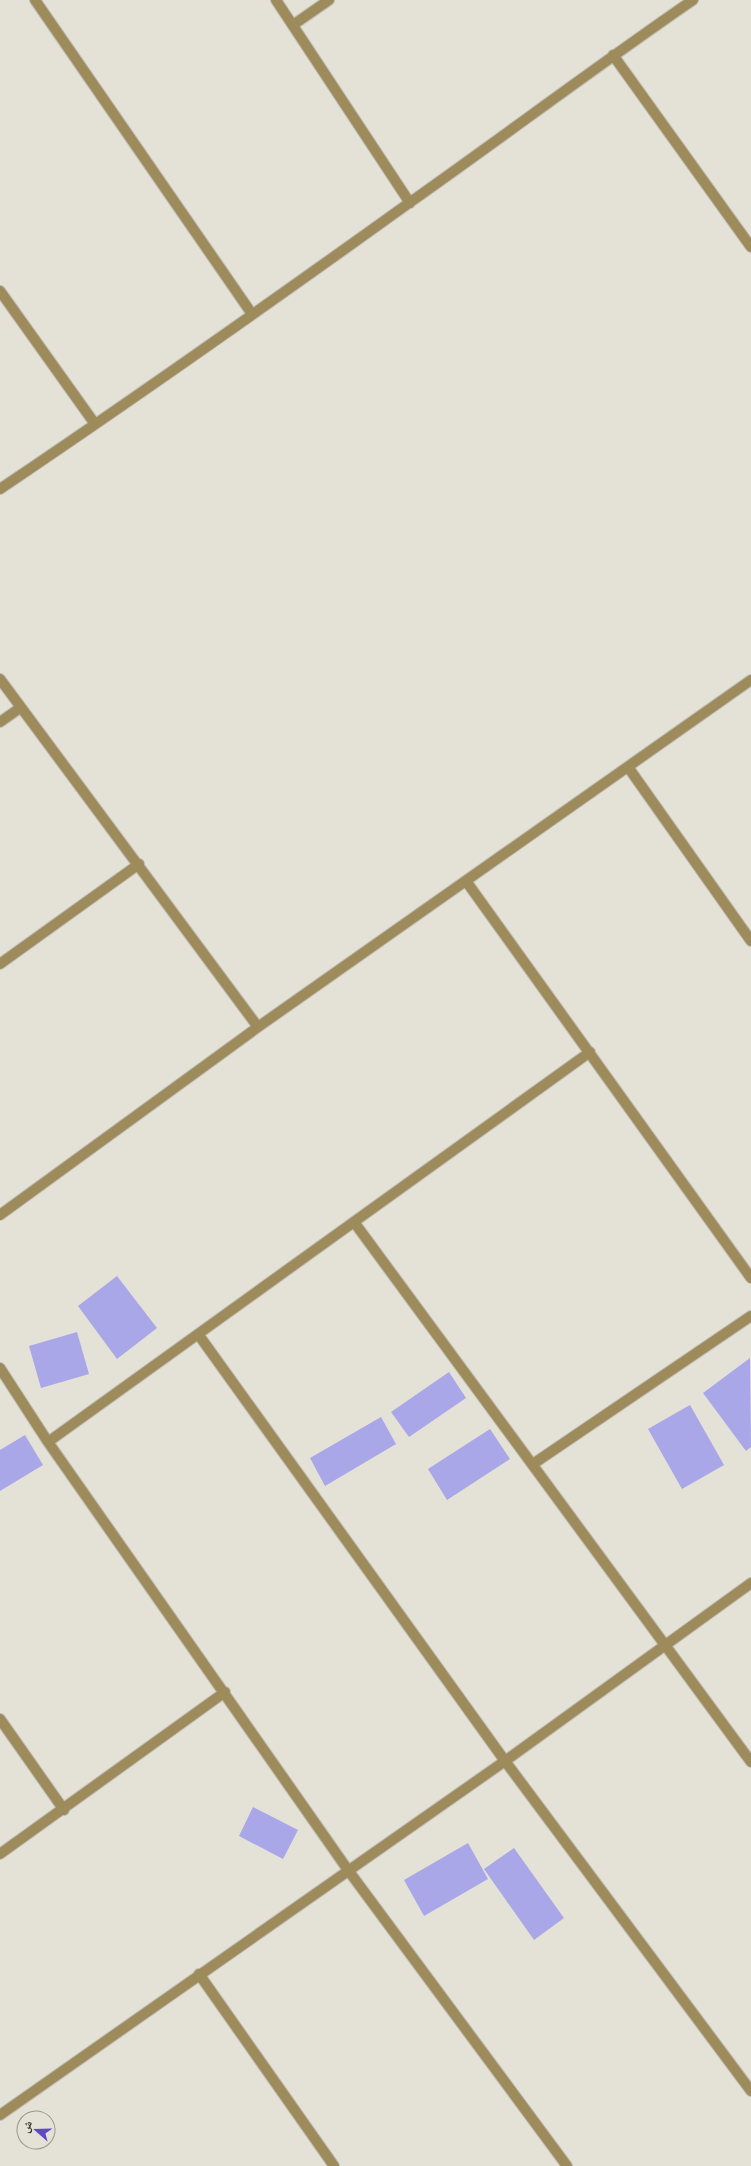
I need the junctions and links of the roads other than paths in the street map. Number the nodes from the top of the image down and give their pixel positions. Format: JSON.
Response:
{"nodes":[{"id":1,"x":35,"y":0,"type":"edge"},
{"id":2,"x":276,"y":0,"type":"edge"},
{"id":3,"x":330,"y":0,"type":"edge"},
{"id":4,"x":693,"y":0,"type":"edge"},
{"id":5,"x":293,"y":24,"type":"junction"},
{"id":6,"x":613,"y":55,"type":"junction"},
{"id":7,"x":410,"y":203,"type":"junction"},
{"id":8,"x":751,"y":247,"type":"edge"},
{"id":9,"x":0,"y":292,"type":"edge"},
{"id":10,"x":252,"y":314,"type":"junction"},
{"id":11,"x":95,"y":424,"type":"junction"},
{"id":12,"x":0,"y":489,"type":"edge"},
{"id":13,"x":0,"y":679,"type":"edge"},
{"id":14,"x":751,"y":680,"type":"edge"},
{"id":15,"x":20,"y":708,"type":"junction"},
{"id":16,"x":0,"y":722,"type":"edge"},
{"id":17,"x":628,"y":767,"type":"junction"},
{"id":18,"x":139,"y":864,"type":"junction"},
{"id":19,"x":466,"y":881,"type":"junction"},
{"id":20,"x":751,"y":941,"type":"edge"},
{"id":21,"x":0,"y":964,"type":"edge"},
{"id":22,"x":258,"y":1027,"type":"junction"},
{"id":23,"x":590,"y":1052,"type":"junction"},
{"id":24,"x":0,"y":1215,"type":"edge"},
{"id":25,"x":354,"y":1222,"type":"junction"},
{"id":26,"x":751,"y":1278,"type":"edge"},
{"id":27,"x":751,"y":1316,"type":"edge"},
{"id":28,"x":198,"y":1334,"type":"junction"},
{"id":29,"x":0,"y":1368,"type":"edge"},
{"id":30,"x":48,"y":1442,"type":"junction"},
{"id":31,"x":533,"y":1464,"type":"junction"},
{"id":32,"x":751,"y":1583,"type":"edge"},
{"id":33,"x":666,"y":1646,"type":"junction"},
{"id":34,"x":225,"y":1692,"type":"junction"},
{"id":35,"x":0,"y":1719,"type":"edge"},
{"id":36,"x":505,"y":1761,"type":"junction"},
{"id":37,"x":751,"y":1762,"type":"edge"},
{"id":38,"x":64,"y":1810,"type":"junction"},
{"id":39,"x":0,"y":1854,"type":"edge"},
{"id":40,"x":348,"y":1870,"type":"junction"},
{"id":41,"x":199,"y":1974,"type":"junction"},
{"id":42,"x":751,"y":2091,"type":"edge"},
{"id":43,"x":0,"y":2115,"type":"edge"},
{"id":44,"x":332,"y":2165,"type":"edge"},
{"id":45,"x":567,"y":2166,"type":"edge"}],
"edges":[{"from":1,"to":10,"type":"street"},
{"from":2,"to":5,"type":"street"},
{"from":3,"to":5,"type":"street"},
{"from":4,"to":6,"type":"street"},
{"from":5,"to":7,"type":"street"},
{"from":6,"to":7,"type":"street"},
{"from":6,"to":8,"type":"street"},
{"from":7,"to":10,"type":"street"},
{"from":9,"to":11,"type":"street"},
{"from":10,"to":11,"type":"street"},
{"from":11,"to":12,"type":"street"},
{"from":13,"to":15,"type":"street"},
{"from":14,"to":17,"type":"street"},
{"from":15,"to":16,"type":"street"},
{"from":15,"to":18,"type":"street"},
{"from":17,"to":19,"type":"street"},
{"from":17,"to":20,"type":"street"},
{"from":18,"to":21,"type":"street"},
{"from":18,"to":22,"type":"street"},
{"from":19,"to":22,"type":"street"},
{"from":19,"to":23,"type":"street"},
{"from":22,"to":24,"type":"street"},
{"from":23,"to":25,"type":"street"},
{"from":23,"to":26,"type":"street"},
{"from":25,"to":28,"type":"street"},
{"from":25,"to":31,"type":"street"},
{"from":27,"to":31,"type":"street"},
{"from":28,"to":30,"type":"street"},
{"from":28,"to":36,"type":"street"},
{"from":29,"to":30,"type":"street"},
{"from":30,"to":34,"type":"street"},
{"from":31,"to":33,"type":"street"},
{"from":32,"to":33,"type":"street"},
{"from":33,"to":36,"type":"street"},
{"from":33,"to":37,"type":"street"},
{"from":34,"to":38,"type":"street"},
{"from":34,"to":40,"type":"street"},
{"from":35,"to":38,"type":"street"},
{"from":36,"to":40,"type":"street"},
{"from":36,"to":42,"type":"street"},
{"from":38,"to":39,"type":"street"},
{"from":40,"to":41,"type":"street"},
{"from":40,"to":45,"type":"street"},
{"from":41,"to":43,"type":"street"},
{"from":41,"to":44,"type":"street"}]}
